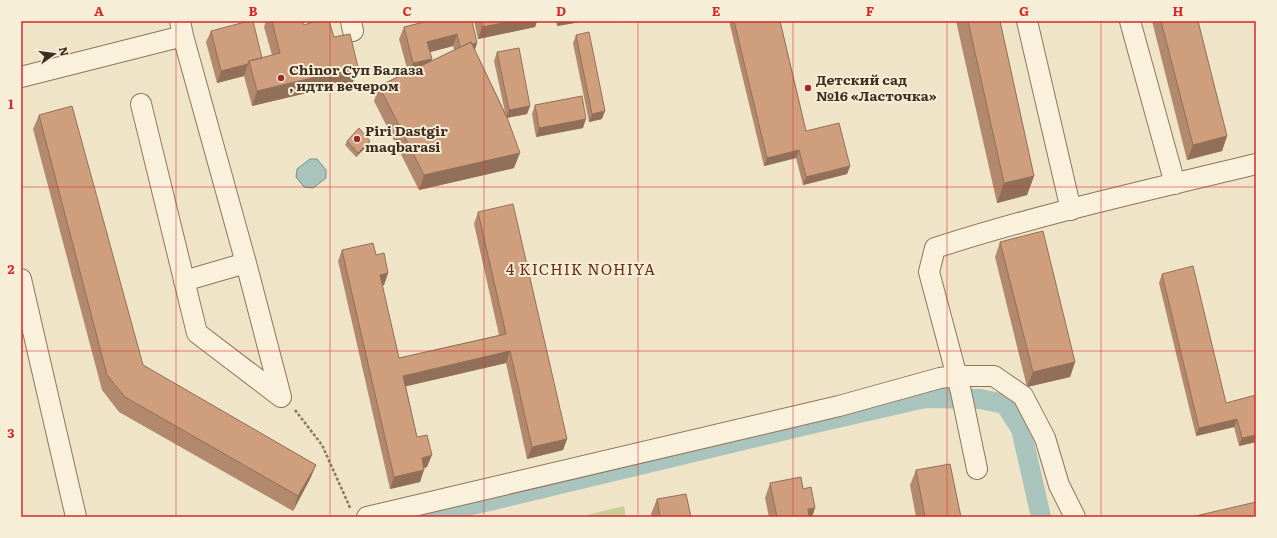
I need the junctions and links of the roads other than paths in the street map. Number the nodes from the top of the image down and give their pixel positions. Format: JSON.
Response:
{"nodes":[{"id":1,"x":1027,"y":21,"type":"edge"},
{"id":2,"x":1130,"y":21,"type":"edge"},
{"id":3,"x":182,"y":29,"type":"edge"},
{"id":4,"x":21,"y":77,"type":"edge"},
{"id":5,"x":141,"y":104,"type":"dead end"},
{"id":6,"x":1256,"y":164,"type":"edge"},
{"id":7,"x":1175,"y":184,"type":"junction"},
{"id":8,"x":1071,"y":210,"type":"junction"},
{"id":9,"x":246,"y":263,"type":"junction"},
{"id":10,"x":21,"y":279,"type":"edge"},
{"id":11,"x":184,"y":281,"type":"junction"},
{"id":12,"x":959,"y":384,"type":"junction"},
{"id":13,"x":977,"y":469,"type":"dead end"},
{"id":14,"x":359,"y":514,"type":"edge"},
{"id":15,"x":76,"y":517,"type":"edge"},
{"id":16,"x":1075,"y":517,"type":"edge"}],
"edges":[{"from":1,"to":8,"type":"street"},
{"from":2,"to":7,"type":"street"},
{"from":3,"to":4,"type":"street"},
{"from":3,"to":9,"type":"street"},
{"from":5,"to":11,"type":"street"},
{"from":6,"to":7,"type":"street"},
{"from":7,"to":8,"type":"street"},
{"from":8,"to":12,"type":"street"},
{"from":9,"to":11,"type":"street"},
{"from":9,"to":11,"type":"street"},
{"from":10,"to":15,"type":"street"},
{"from":12,"to":13,"type":"street"},
{"from":12,"to":14,"type":"street"},
{"from":12,"to":16,"type":"street"}]}
